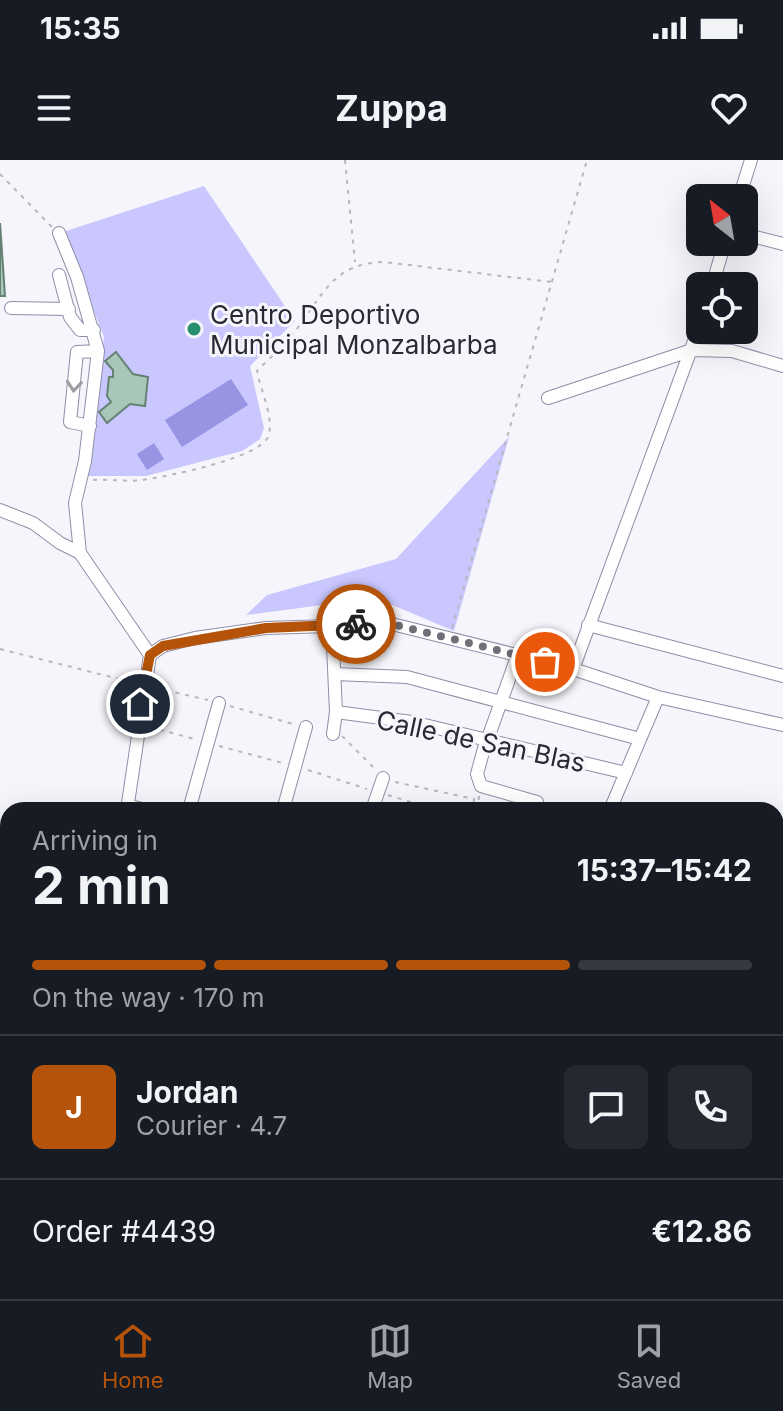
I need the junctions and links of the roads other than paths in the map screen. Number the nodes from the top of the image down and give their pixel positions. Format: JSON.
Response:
{"nodes":[{"id":1,"x":751,"y":160,"type":"edge"},
{"id":2,"x":743,"y":184,"type":"edge"},
{"id":3,"x":59,"y":233,"type":"road end"},
{"id":4,"x":758,"y":238,"type":"edge"},
{"id":5,"x":783,"y":244,"type":"edge"},
{"id":6,"x":59,"y":275,"type":"dead end"},
{"id":7,"x":11,"y":308,"type":"dead end"},
{"id":8,"x":69,"y":309,"type":"junction"},
{"id":9,"x":94,"y":330,"type":"junction"},
{"id":10,"x":694,"y":344,"type":"edge"},
{"id":11,"x":692,"y":350,"type":"junction"},
{"id":12,"x":98,"y":351,"type":"junction"},
{"id":13,"x":783,"y":366,"type":"edge"},
{"id":14,"x":548,"y":398,"type":"dead end"},
{"id":15,"x":90,"y":426,"type":"junction"},
{"id":16,"x":0,"y":510,"type":"edge"},
{"id":17,"x":80,"y":553,"type":"junction"},
{"id":18,"x":332,"y":624,"type":"junction"},
{"id":19,"x":588,"y":625,"type":"junction"},
{"id":20,"x":518,"y":654,"type":"junction"},
{"id":21,"x":150,"y":655,"type":"junction"},
{"id":22,"x":573,"y":669,"type":"junction"},
{"id":23,"x":335,"y":674,"type":"junction"},
{"id":24,"x":783,"y":676,"type":"edge"},
{"id":25,"x":658,"y":697,"type":"junction"},
{"id":26,"x":501,"y":701,"type":"junction"},
{"id":27,"x":219,"y":703,"type":"road end"},
{"id":28,"x":336,"y":712,"type":"junction"},
{"id":29,"x":783,"y":725,"type":"edge"},
{"id":30,"x":306,"y":727,"type":"road end"},
{"id":31,"x":333,"y":734,"type":"road end"},
{"id":32,"x":640,"y":739,"type":"junction"},
{"id":33,"x":486,"y":741,"type":"junction"},
{"id":34,"x":626,"y":773,"type":"junction"},
{"id":35,"x":383,"y":778,"type":"road end"},
{"id":36,"x":128,"y":802,"type":"edge"},
{"id":37,"x":191,"y":802,"type":"edge"},
{"id":38,"x":285,"y":802,"type":"edge"},
{"id":39,"x":375,"y":802,"type":"edge"},
{"id":40,"x":537,"y":802,"type":"dead end"},
{"id":41,"x":613,"y":802,"type":"edge"}],
"edges":[{"from":1,"to":2,"type":"street"},
{"from":3,"to":9,"type":"street"},
{"from":4,"to":5,"type":"street"},
{"from":6,"to":8,"type":"street"},
{"from":7,"to":8,"type":"street"},
{"from":8,"to":9,"type":"street"},
{"from":9,"to":12,"type":"street"},
{"from":10,"to":11,"type":"street"},
{"from":11,"to":13,"type":"street"},
{"from":11,"to":14,"type":"street"},
{"from":11,"to":19,"type":"street"},
{"from":12,"to":15,"type":"street"},
{"from":12,"to":15,"type":"street","one_way":true},
{"from":15,"to":17,"type":"street"},
{"from":16,"to":17,"type":"street"},
{"from":17,"to":21,"type":"street"},
{"from":18,"to":20,"type":"street"},
{"from":18,"to":21,"type":"street"},
{"from":18,"to":23,"type":"street"},
{"from":19,"to":22,"type":"street"},
{"from":19,"to":24,"type":"street"},
{"from":20,"to":22,"type":"street"},
{"from":20,"to":26,"type":"street"},
{"from":21,"to":36,"type":"street"},
{"from":22,"to":25,"type":"street"},
{"from":23,"to":26,"type":"street"},
{"from":23,"to":28,"type":"street"},
{"from":25,"to":29,"type":"street"},
{"from":25,"to":32,"type":"street"},
{"from":26,"to":32,"type":"street"},
{"from":26,"to":33,"type":"street"},
{"from":27,"to":37,"type":"street"},
{"from":28,"to":31,"type":"street"},
{"from":28,"to":33,"type":"street","name":"Calle de San Blas"},
{"from":30,"to":38,"type":"street"},
{"from":32,"to":34,"type":"street"},
{"from":33,"to":34,"type":"street","name":"Calle de San Blas"},
{"from":33,"to":40,"type":"street"},
{"from":34,"to":41,"type":"street"},
{"from":35,"to":39,"type":"street"}]}
